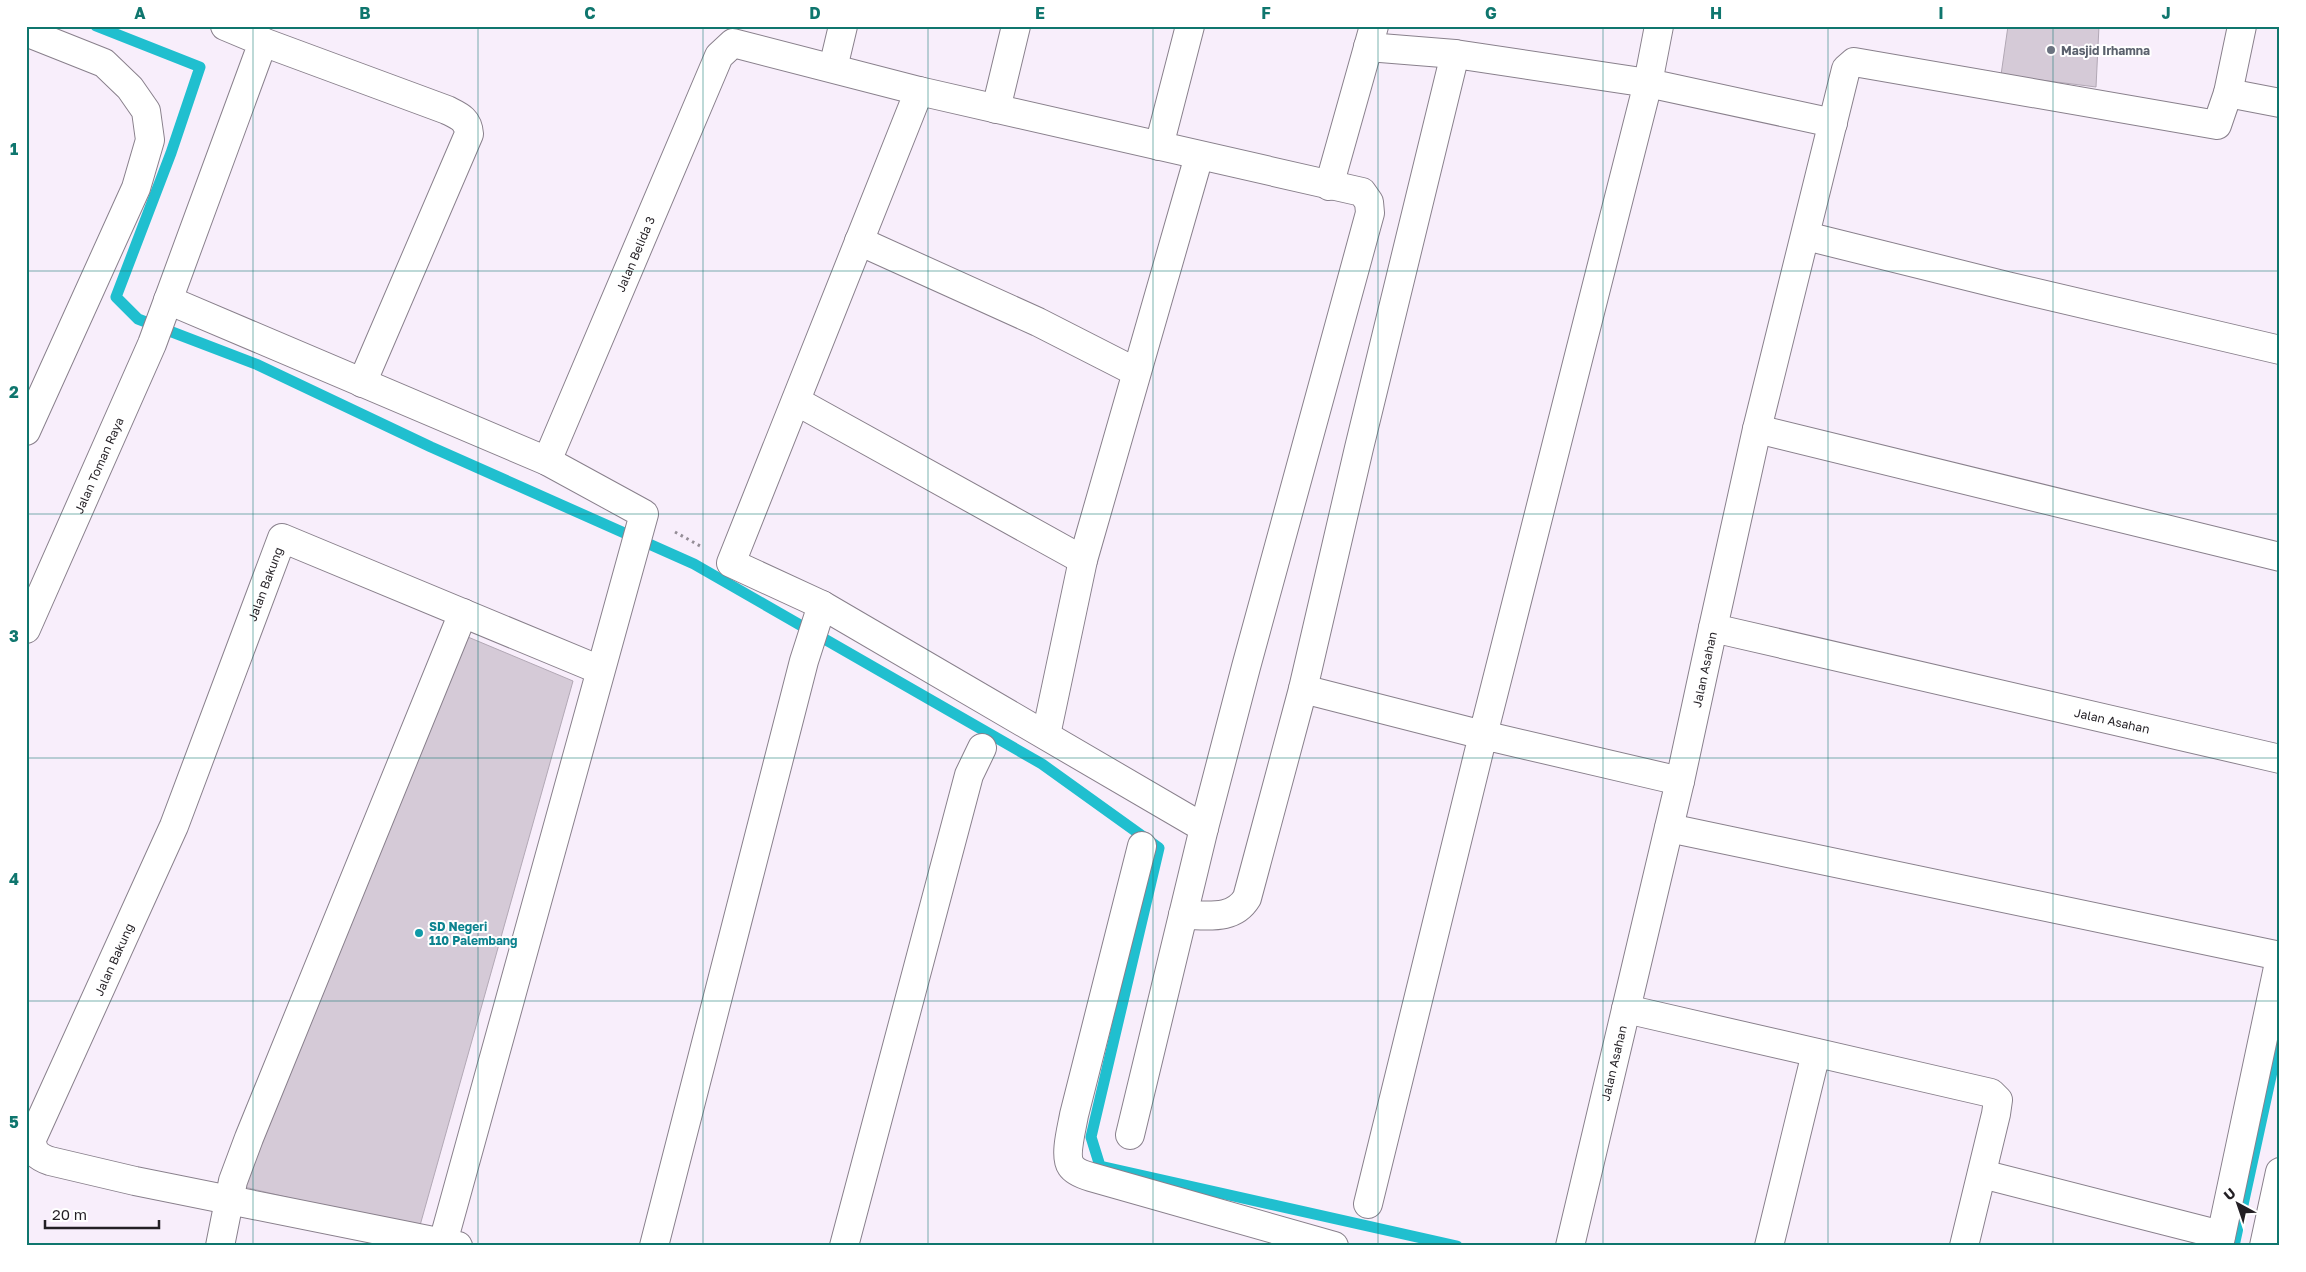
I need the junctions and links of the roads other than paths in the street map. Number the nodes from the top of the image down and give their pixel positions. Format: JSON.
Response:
{"nodes":[{"id":1,"x":224,"y":26,"type":"edge"},
{"id":2,"x":844,"y":26,"type":"edge"},
{"id":3,"x":1016,"y":26,"type":"edge"},
{"id":4,"x":1190,"y":26,"type":"edge"},
{"id":5,"x":1659,"y":26,"type":"edge"},
{"id":6,"x":2242,"y":26,"type":"edge"},
{"id":7,"x":26,"y":32,"type":"edge"},
{"id":8,"x":1371,"y":36,"type":"edge"},
{"id":9,"x":263,"y":42,"type":"junction"},
{"id":10,"x":1455,"y":54,"type":"junction"},
{"id":11,"x":833,"y":68,"type":"junction"},
{"id":12,"x":1648,"y":83,"type":"junction"},
{"id":13,"x":919,"y":91,"type":"junction"},
{"id":14,"x":2228,"y":93,"type":"junction"},
{"id":15,"x":2280,"y":103,"type":"edge"},
{"id":16,"x":996,"y":109,"type":"junction"},
{"id":17,"x":1834,"y":123,"type":"junction"},
{"id":18,"x":1159,"y":146,"type":"junction"},
{"id":19,"x":1199,"y":156,"type":"junction"},
{"id":20,"x":1329,"y":186,"type":"junction"},
{"id":21,"x":1806,"y":236,"type":"junction"},
{"id":22,"x":859,"y":240,"type":"junction"},
{"id":23,"x":165,"y":308,"type":"junction"},
{"id":24,"x":2280,"y":350,"type":"edge"},
{"id":25,"x":1136,"y":372,"type":"junction"},
{"id":26,"x":362,"y":383,"type":"junction"},
{"id":27,"x":796,"y":401,"type":"junction"},
{"id":28,"x":1757,"y":429,"type":"junction"},
{"id":29,"x":26,"y":431,"type":"edge"},
{"id":30,"x":547,"y":461,"type":"junction"},
{"id":31,"x":2280,"y":557,"type":"edge"},
{"id":32,"x":1083,"y":560,"type":"junction"},
{"id":33,"x":821,"y":610,"type":"junction"},
{"id":34,"x":463,"y":614,"type":"junction"},
{"id":35,"x":1713,"y":628,"type":"junction"},
{"id":36,"x":26,"y":630,"type":"edge"},
{"id":37,"x":600,"y":670,"type":"junction"},
{"id":38,"x":1303,"y":689,"type":"junction"},
{"id":39,"x":1483,"y":734,"type":"junction"},
{"id":40,"x":1046,"y":735,"type":"junction"},
{"id":41,"x":982,"y":748,"type":"dead end"},
{"id":42,"x":2280,"y":759,"type":"edge"},
{"id":43,"x":1680,"y":781,"type":"junction"},
{"id":44,"x":1204,"y":828,"type":"junction"},
{"id":45,"x":1669,"y":828,"type":"junction"},
{"id":46,"x":1142,"y":846,"type":"dead end"},
{"id":47,"x":1183,"y":915,"type":"junction"},
{"id":48,"x":2280,"y":957,"type":"edge"},
{"id":49,"x":1626,"y":1009,"type":"junction"},
{"id":50,"x":1816,"y":1053,"type":"junction"},
{"id":51,"x":1130,"y":1136,"type":"dead end"},
{"id":52,"x":2280,"y":1172,"type":"edge"},
{"id":53,"x":1982,"y":1174,"type":"junction"},
{"id":54,"x":229,"y":1200,"type":"junction"},
{"id":55,"x":2277,"y":1200,"type":"edge"},
{"id":56,"x":1368,"y":1204,"type":"dead end"},
{"id":57,"x":2220,"y":1240,"type":"edge"},
{"id":58,"x":1576,"y":1244,"type":"edge"},
{"id":59,"x":448,"y":1245,"type":"edge"},
{"id":60,"x":220,"y":1246,"type":"edge"},
{"id":61,"x":654,"y":1246,"type":"edge"},
{"id":62,"x":844,"y":1246,"type":"edge"},
{"id":63,"x":1334,"y":1246,"type":"edge"},
{"id":64,"x":1769,"y":1246,"type":"edge"},
{"id":65,"x":1964,"y":1246,"type":"edge"},
{"id":66,"x":2264,"y":1246,"type":"edge"}],
"edges":[{"from":1,"to":9,"type":"street"},
{"from":2,"to":11,"type":"street"},
{"from":3,"to":16,"type":"street"},
{"from":4,"to":18,"type":"street"},
{"from":5,"to":12,"type":"street"},
{"from":6,"to":14,"type":"street"},
{"from":7,"to":29,"type":"street"},
{"from":8,"to":10,"type":"street"},
{"from":8,"to":20,"type":"street"},
{"from":9,"to":23,"type":"street","name":"Jalan Toman Raya"},
{"from":9,"to":26,"type":"street"},
{"from":10,"to":12,"type":"street"},
{"from":10,"to":38,"type":"street"},
{"from":11,"to":13,"type":"street"},
{"from":11,"to":30,"type":"street","name":"Jalan Belida 3"},
{"from":12,"to":17,"type":"street"},
{"from":12,"to":39,"type":"street"},
{"from":13,"to":16,"type":"street"},
{"from":13,"to":22,"type":"street"},
{"from":14,"to":15,"type":"street"},
{"from":14,"to":17,"type":"street"},
{"from":16,"to":18,"type":"street"},
{"from":17,"to":21,"type":"street"},
{"from":18,"to":19,"type":"street"},
{"from":19,"to":20,"type":"street"},
{"from":19,"to":25,"type":"street"},
{"from":20,"to":44,"type":"street"},
{"from":21,"to":24,"type":"street"},
{"from":21,"to":28,"type":"street"},
{"from":22,"to":25,"type":"street"},
{"from":22,"to":27,"type":"street"},
{"from":23,"to":26,"type":"street"},
{"from":23,"to":36,"type":"street","name":"Jalan Toman Raya"},
{"from":25,"to":32,"type":"street"},
{"from":26,"to":30,"type":"street"},
{"from":27,"to":32,"type":"street"},
{"from":27,"to":33,"type":"street"},
{"from":28,"to":31,"type":"street"},
{"from":28,"to":35,"type":"street"},
{"from":30,"to":37,"type":"street"},
{"from":32,"to":40,"type":"street"},
{"from":33,"to":40,"type":"street"},
{"from":33,"to":61,"type":"street"},
{"from":34,"to":37,"type":"street"},
{"from":34,"to":54,"type":"street"},
{"from":34,"to":54,"type":"street","name":"Jalan Bakung"},
{"from":35,"to":42,"type":"street","name":"Jalan Asahan"},
{"from":35,"to":43,"type":"street","name":"Jalan Asahan"},
{"from":37,"to":59,"type":"street"},
{"from":38,"to":39,"type":"street"},
{"from":38,"to":47,"type":"street"},
{"from":39,"to":43,"type":"street"},
{"from":39,"to":56,"type":"street"},
{"from":40,"to":44,"type":"street"},
{"from":41,"to":62,"type":"street"},
{"from":43,"to":45,"type":"street","name":"Jalan Asahan"},
{"from":44,"to":47,"type":"street"},
{"from":45,"to":48,"type":"street"},
{"from":45,"to":49,"type":"street","name":"Jalan Asahan"},
{"from":46,"to":63,"type":"street"},
{"from":47,"to":51,"type":"street"},
{"from":48,"to":57,"type":"street"},
{"from":49,"to":50,"type":"street"},
{"from":49,"to":58,"type":"street","name":"Jalan Asahan"},
{"from":50,"to":53,"type":"street"},
{"from":50,"to":64,"type":"street"},
{"from":52,"to":55,"type":"street"},
{"from":53,"to":57,"type":"street"},
{"from":53,"to":65,"type":"street"},
{"from":54,"to":59,"type":"street"},
{"from":54,"to":60,"type":"street"},
{"from":55,"to":66,"type":"street"}]}
